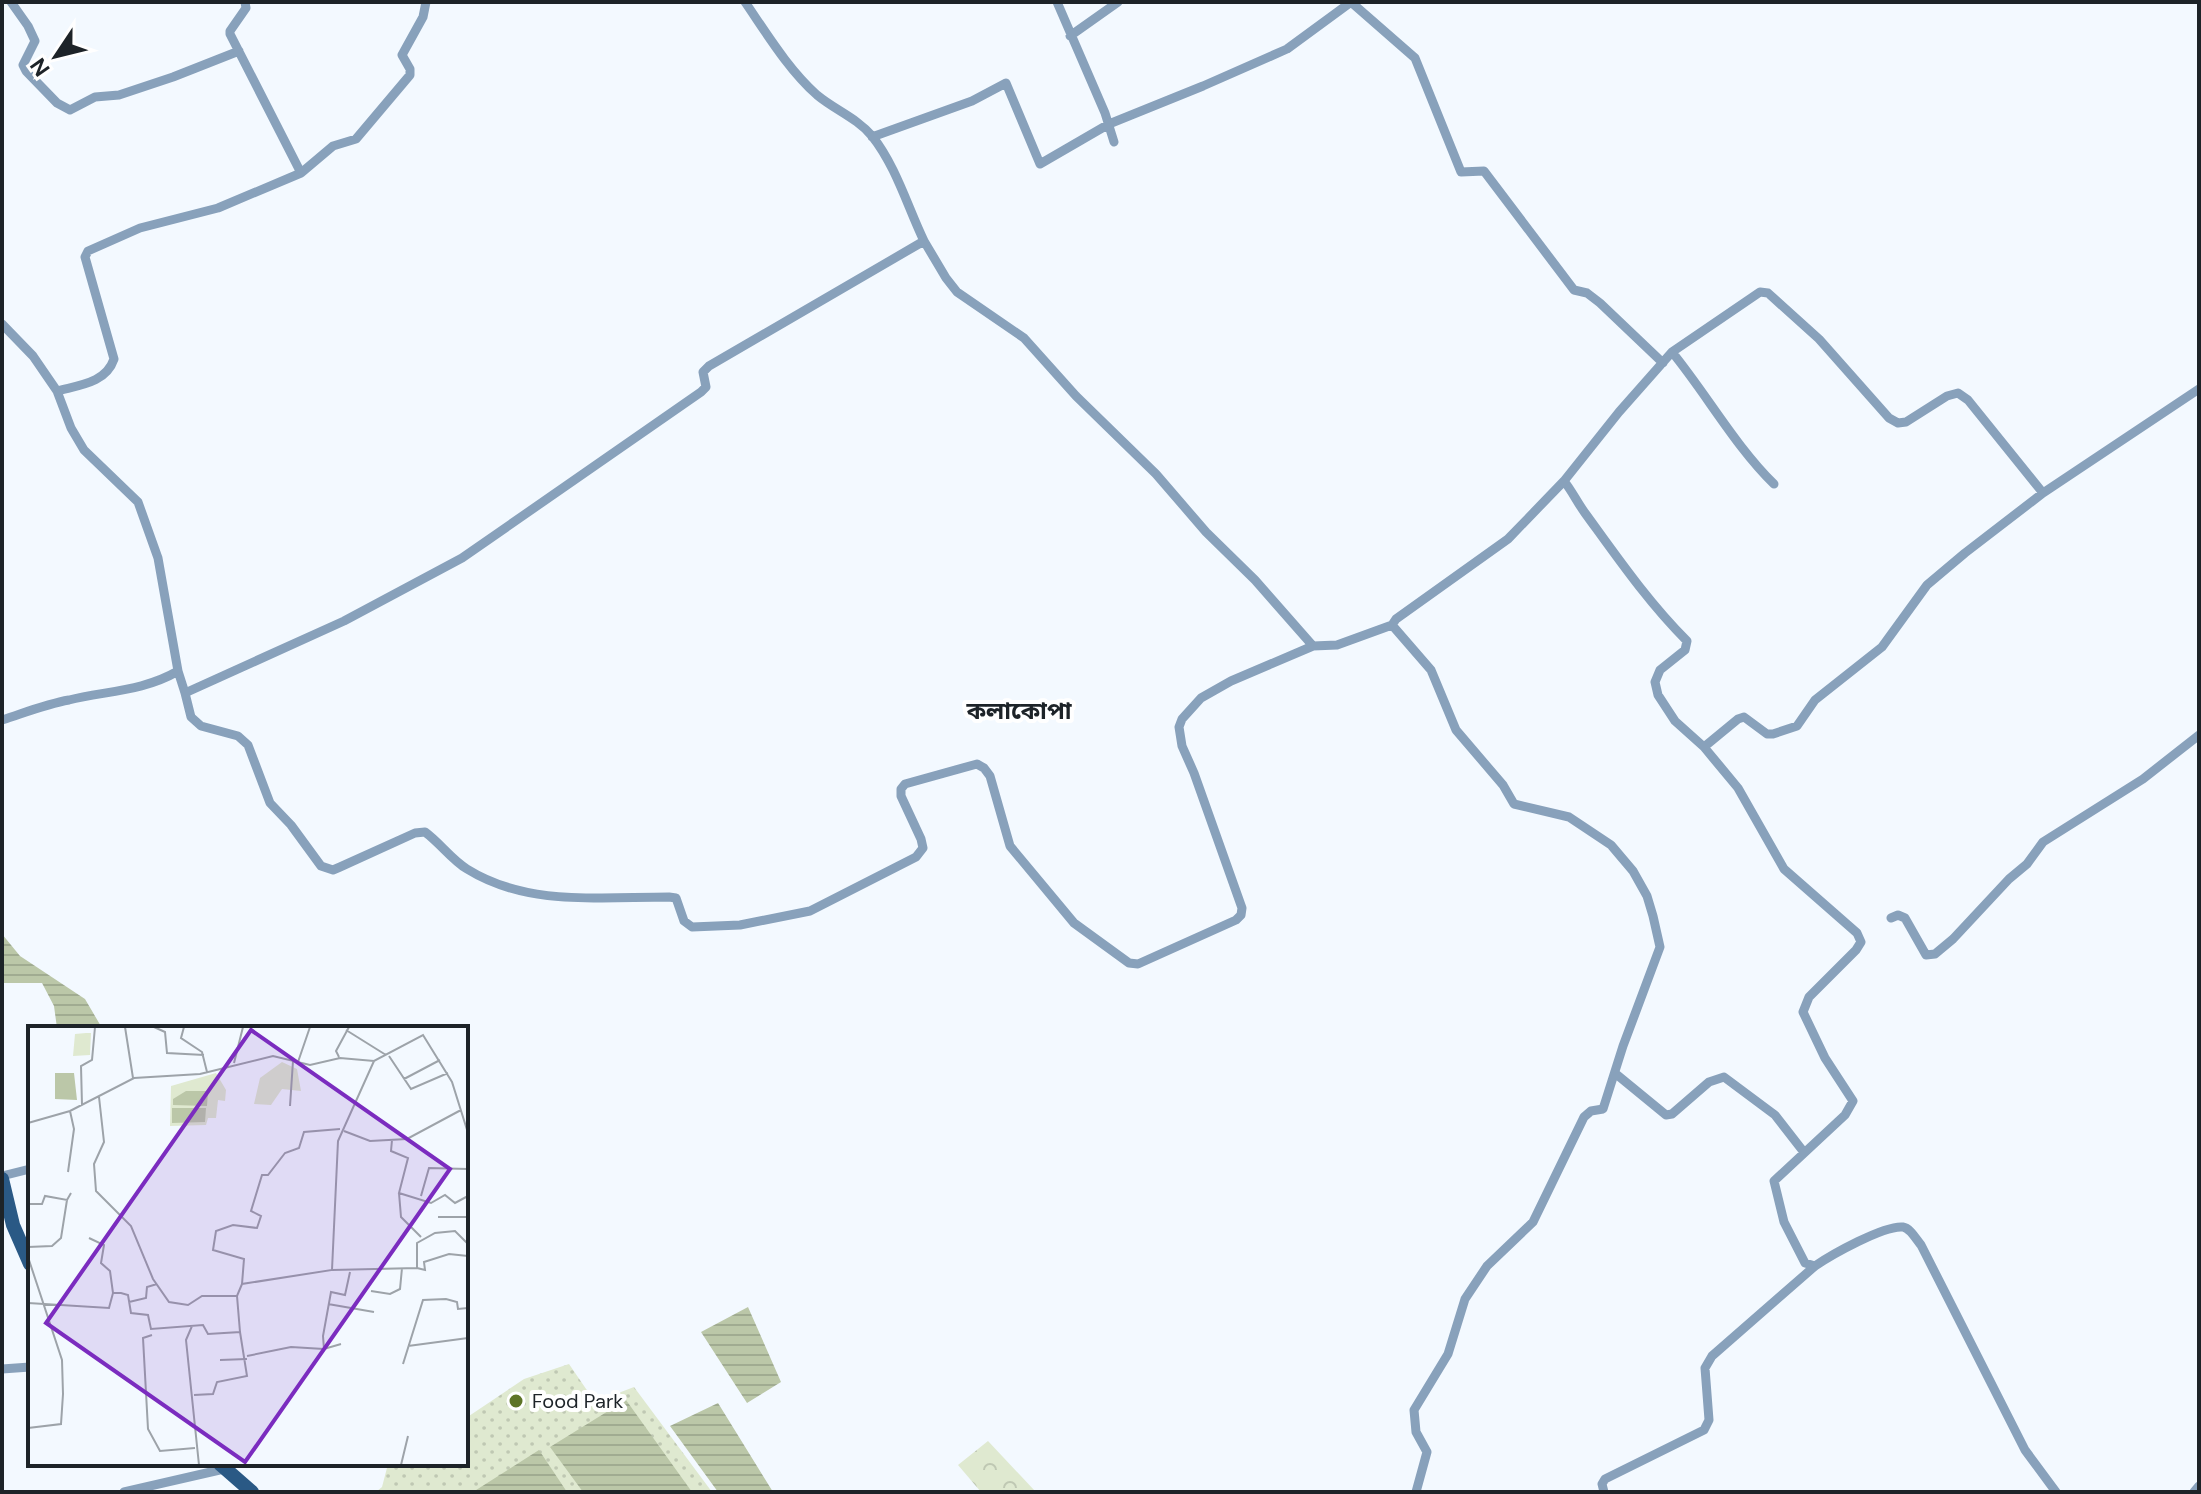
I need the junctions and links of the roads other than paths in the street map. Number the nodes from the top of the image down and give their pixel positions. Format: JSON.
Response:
{"nodes":[{"id":1,"x":11,"y":2,"type":"edge"},
{"id":2,"x":245,"y":2,"type":"edge"},
{"id":3,"x":426,"y":2,"type":"edge"},
{"id":4,"x":745,"y":2,"type":"edge"},
{"id":5,"x":1057,"y":2,"type":"edge"},
{"id":6,"x":1118,"y":2,"type":"edge"},
{"id":7,"x":1070,"y":36,"type":"junction"},
{"id":8,"x":239,"y":51,"type":"junction"},
{"id":9,"x":1109,"y":124,"type":"junction"},
{"id":10,"x":872,"y":137,"type":"junction"},
{"id":11,"x":1114,"y":142,"type":"dead end"},
{"id":12,"x":301,"y":173,"type":"junction"},
{"id":13,"x":924,"y":241,"type":"junction"},
{"id":14,"x":2,"y":324,"type":"edge"},
{"id":15,"x":1672,"y":352,"type":"junction"},
{"id":16,"x":1663,"y":363,"type":"junction"},
{"id":17,"x":2199,"y":389,"type":"edge"},
{"id":18,"x":57,"y":391,"type":"junction"},
{"id":19,"x":1564,"y":481,"type":"junction"},
{"id":20,"x":1774,"y":484,"type":"dead end"},
{"id":21,"x":2043,"y":493,"type":"junction"},
{"id":22,"x":1392,"y":625,"type":"junction"},
{"id":23,"x":1313,"y":646,"type":"junction"},
{"id":24,"x":178,"y":671,"type":"junction"},
{"id":25,"x":185,"y":693,"type":"junction"},
{"id":26,"x":2,"y":720,"type":"edge"},
{"id":27,"x":2199,"y":735,"type":"edge"},
{"id":28,"x":1704,"y":747,"type":"junction"},
{"id":29,"x":1891,"y":918,"type":"dead end"},
{"id":30,"x":1616,"y":1074,"type":"junction"},
{"id":31,"x":1803,"y":1151,"type":"junction"},
{"id":32,"x":28,"y":1170,"type":"edge"},
{"id":33,"x":2,"y":1178,"type":"edge"},
{"id":34,"x":28,"y":1259,"type":"edge"},
{"id":35,"x":1815,"y":1266,"type":"junction"},
{"id":36,"x":28,"y":1367,"type":"edge"},
{"id":37,"x":2,"y":1369,"type":"edge"},
{"id":38,"x":222,"y":1466,"type":"edge"},
{"id":39,"x":2199,"y":1486,"type":"edge"},
{"id":40,"x":124,"y":1492,"type":"edge"},
{"id":41,"x":252,"y":1492,"type":"edge"},
{"id":42,"x":1416,"y":1492,"type":"edge"},
{"id":43,"x":1604,"y":1492,"type":"edge"},
{"id":44,"x":2056,"y":1492,"type":"edge"},
{"id":45,"x":2194,"y":1492,"type":"edge"}],
"edges":[{"from":1,"to":8,"type":"street"},
{"from":2,"to":8,"type":"street"},
{"from":3,"to":12,"type":"street"},
{"from":4,"to":10,"type":"street"},
{"from":5,"to":7,"type":"street"},
{"from":6,"to":7,"type":"street"},
{"from":7,"to":9,"type":"street"},
{"from":8,"to":12,"type":"street"},
{"from":9,"to":10,"type":"street"},
{"from":9,"to":11,"type":"street"},
{"from":9,"to":16,"type":"street"},
{"from":10,"to":13,"type":"street"},
{"from":12,"to":18,"type":"street"},
{"from":13,"to":23,"type":"street"},
{"from":13,"to":25,"type":"street"},
{"from":14,"to":18,"type":"street"},
{"from":15,"to":16,"type":"street"},
{"from":15,"to":20,"type":"street"},
{"from":15,"to":21,"type":"street"},
{"from":16,"to":19,"type":"street"},
{"from":17,"to":21,"type":"street"},
{"from":18,"to":24,"type":"street"},
{"from":19,"to":22,"type":"street"},
{"from":19,"to":28,"type":"street"},
{"from":21,"to":28,"type":"street"},
{"from":22,"to":23,"type":"street"},
{"from":22,"to":30,"type":"street"},
{"from":23,"to":25,"type":"street"},
{"from":24,"to":25,"type":"street"},
{"from":24,"to":26,"type":"street"},
{"from":27,"to":29,"type":"street"},
{"from":28,"to":31,"type":"street"},
{"from":30,"to":31,"type":"street"},
{"from":30,"to":42,"type":"street"},
{"from":31,"to":35,"type":"street"},
{"from":32,"to":33,"type":"street"},
{"from":33,"to":34,"type":"main road"},
{"from":35,"to":43,"type":"street"},
{"from":35,"to":44,"type":"street"},
{"from":36,"to":37,"type":"street"},
{"from":38,"to":40,"type":"street"},
{"from":38,"to":41,"type":"main road"},
{"from":39,"to":45,"type":"street"}]}
